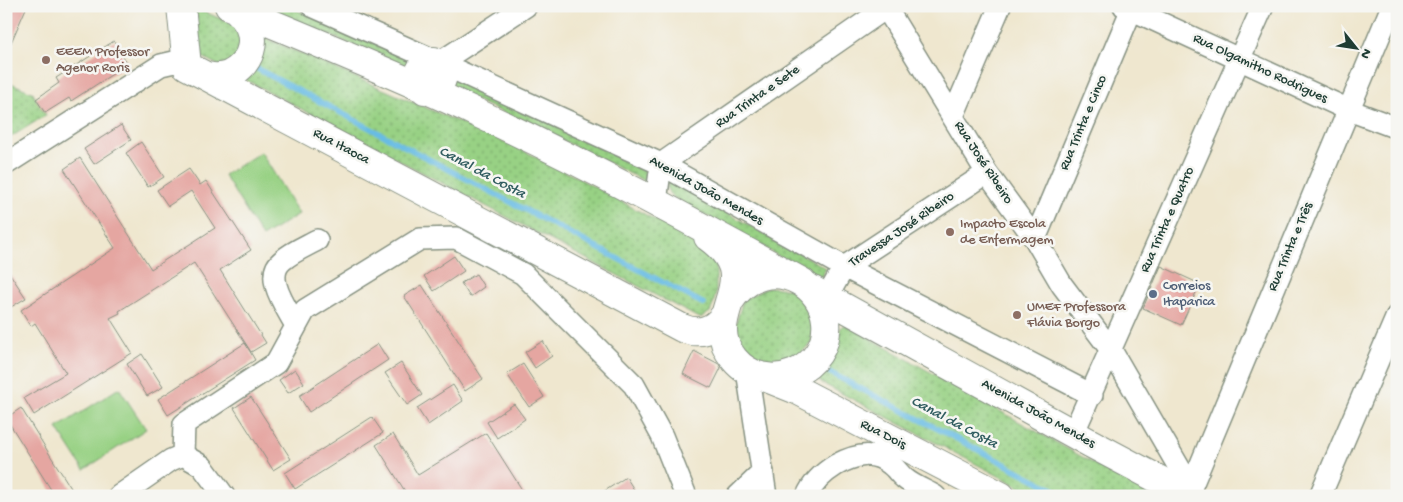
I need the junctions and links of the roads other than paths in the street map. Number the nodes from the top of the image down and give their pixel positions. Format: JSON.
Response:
{"nodes":[{"id":1,"x":200,"y":6,"type":"edge"},
{"id":2,"x":312,"y":6,"type":"edge"},
{"id":3,"x":526,"y":6,"type":"edge"},
{"id":4,"x":1000,"y":6,"type":"edge"},
{"id":5,"x":1263,"y":6,"type":"edge"},
{"id":6,"x":1392,"y":6,"type":"edge"},
{"id":7,"x":886,"y":7,"type":"edge"},
{"id":8,"x":1130,"y":7,"type":"edge"},
{"id":9,"x":233,"y":8,"type":"edge"},
{"id":10,"x":182,"y":19,"type":"edge"},
{"id":11,"x":1240,"y":60,"type":"junction"},
{"id":12,"x":197,"y":71,"type":"junction"},
{"id":13,"x":431,"y":76,"type":"junction"},
{"id":14,"x":1349,"y":110,"type":"junction"},
{"id":15,"x":953,"y":116,"type":"junction"},
{"id":16,"x":1397,"y":128,"type":"edge"},
{"id":17,"x":6,"y":164,"type":"edge"},
{"id":18,"x":661,"y":164,"type":"junction"},
{"id":19,"x":987,"y":173,"type":"junction"},
{"id":20,"x":656,"y":202,"type":"junction"},
{"id":21,"x":682,"y":216,"type":"junction"},
{"id":22,"x":317,"y":240,"type":"dead end"},
{"id":23,"x":1035,"y":240,"type":"junction"},
{"id":24,"x":844,"y":267,"type":"junction"},
{"id":25,"x":813,"y":289,"type":"junction"},
{"id":26,"x":727,"y":308,"type":"junction"},
{"id":27,"x":1397,"y":316,"type":"edge"},
{"id":28,"x":296,"y":326,"type":"junction"},
{"id":29,"x":682,"y":328,"type":"junction"},
{"id":30,"x":1111,"y":350,"type":"junction"},
{"id":31,"x":750,"y":371,"type":"junction"},
{"id":32,"x":1092,"y":395,"type":"junction"},
{"id":33,"x":1074,"y":434,"type":"junction"},
{"id":34,"x":183,"y":456,"type":"junction"},
{"id":35,"x":763,"y":488,"type":"edge"},
{"id":36,"x":1190,"y":493,"type":"edge"},
{"id":37,"x":119,"y":496,"type":"edge"},
{"id":38,"x":224,"y":496,"type":"edge"},
{"id":39,"x":686,"y":496,"type":"edge"},
{"id":40,"x":738,"y":496,"type":"edge"},
{"id":41,"x":807,"y":496,"type":"edge"},
{"id":42,"x":935,"y":496,"type":"edge"},
{"id":43,"x":1001,"y":496,"type":"edge"},
{"id":44,"x":1320,"y":496,"type":"edge"}],
"edges":[{"from":1,"to":10,"type":"main road"},
{"from":2,"to":13,"type":"street","name":"Avenida João Mendes"},
{"from":3,"to":13,"type":"street"},
{"from":4,"to":15,"type":"street"},
{"from":5,"to":11,"type":"street","name":"Rua Trinta e Quatro"},
{"from":6,"to":14,"type":"street","name":"Rua Trinta e Três"},
{"from":7,"to":15,"type":"street","name":"Rua José Ribeiro"},
{"from":7,"to":18,"type":"street","name":"Rua Trinta e Sete"},
{"from":8,"to":11,"type":"street","name":"Rua Olgamitho Rodrigues"},
{"from":8,"to":23,"type":"street","name":"Rua Trinta e Cinco"},
{"from":9,"to":12,"type":"main road"},
{"from":9,"to":13,"type":"main road","name":"Avenida João Mendes"},
{"from":10,"to":12,"type":"main road"},
{"from":11,"to":14,"type":"street","name":"Rua Olgamitho Rodrigues"},
{"from":11,"to":30,"type":"street","name":"Rua Trinta e Quatro"},
{"from":12,"to":17,"type":"street","name":"Rua Itaoca"},
{"from":12,"to":29,"type":"main road","name":"Rua Itaoca"},
{"from":13,"to":18,"type":"street","name":"Avenida João Mendes"},
{"from":13,"to":20,"type":"main road","name":"Avenida João Mendes"},
{"from":14,"to":16,"type":"street","name":"Rua Olgamitho Rodrigues"},
{"from":14,"to":36,"type":"street","name":"Rua Trinta e Três"},
{"from":15,"to":19,"type":"street","name":"Rua José Ribeiro"},
{"from":18,"to":20,"type":"street"},
{"from":18,"to":24,"type":"street","name":"Avenida João Mendes"},
{"from":19,"to":23,"type":"street","name":"Rua José Ribeiro"},
{"from":19,"to":24,"type":"street","name":"Travessa José Ribeiro"},
{"from":20,"to":21,"type":"main road","name":"Avenida João Mendes"},
{"from":21,"to":25,"type":"main road","name":"Avenida João Mendes"},
{"from":21,"to":26,"type":"main road"},
{"from":22,"to":28,"type":"street"},
{"from":23,"to":30,"type":"street","name":"Rua José Ribeiro"},
{"from":24,"to":25,"type":"street","name":"Travessa José Ribeiro"},
{"from":24,"to":32,"type":"street","name":"Avenida João Mendes"},
{"from":25,"to":26,"type":"main road"},
{"from":25,"to":31,"type":"main road"},
{"from":25,"to":33,"type":"main road","name":"Avenida João Mendes"},
{"from":26,"to":29,"type":"main road"},
{"from":26,"to":31,"type":"main road"},
{"from":27,"to":44,"type":"street"},
{"from":28,"to":34,"type":"street"},
{"from":28,"to":39,"type":"street"},
{"from":29,"to":31,"type":"main road","name":"Rua Dois"},
{"from":30,"to":32,"type":"street","name":"Rua Trinta e Quatro"},
{"from":30,"to":36,"type":"street","name":"Rua José Ribeiro"},
{"from":31,"to":35,"type":"street"},
{"from":31,"to":43,"type":"main road","name":"Rua Dois"},
{"from":32,"to":33,"type":"street","name":"Rua Trinta e Quatro"},
{"from":33,"to":36,"type":"main road","name":"Avenida João Mendes"},
{"from":34,"to":37,"type":"street"},
{"from":34,"to":38,"type":"street"},
{"from":35,"to":40,"type":"street"},
{"from":41,"to":42,"type":"street"}]}
